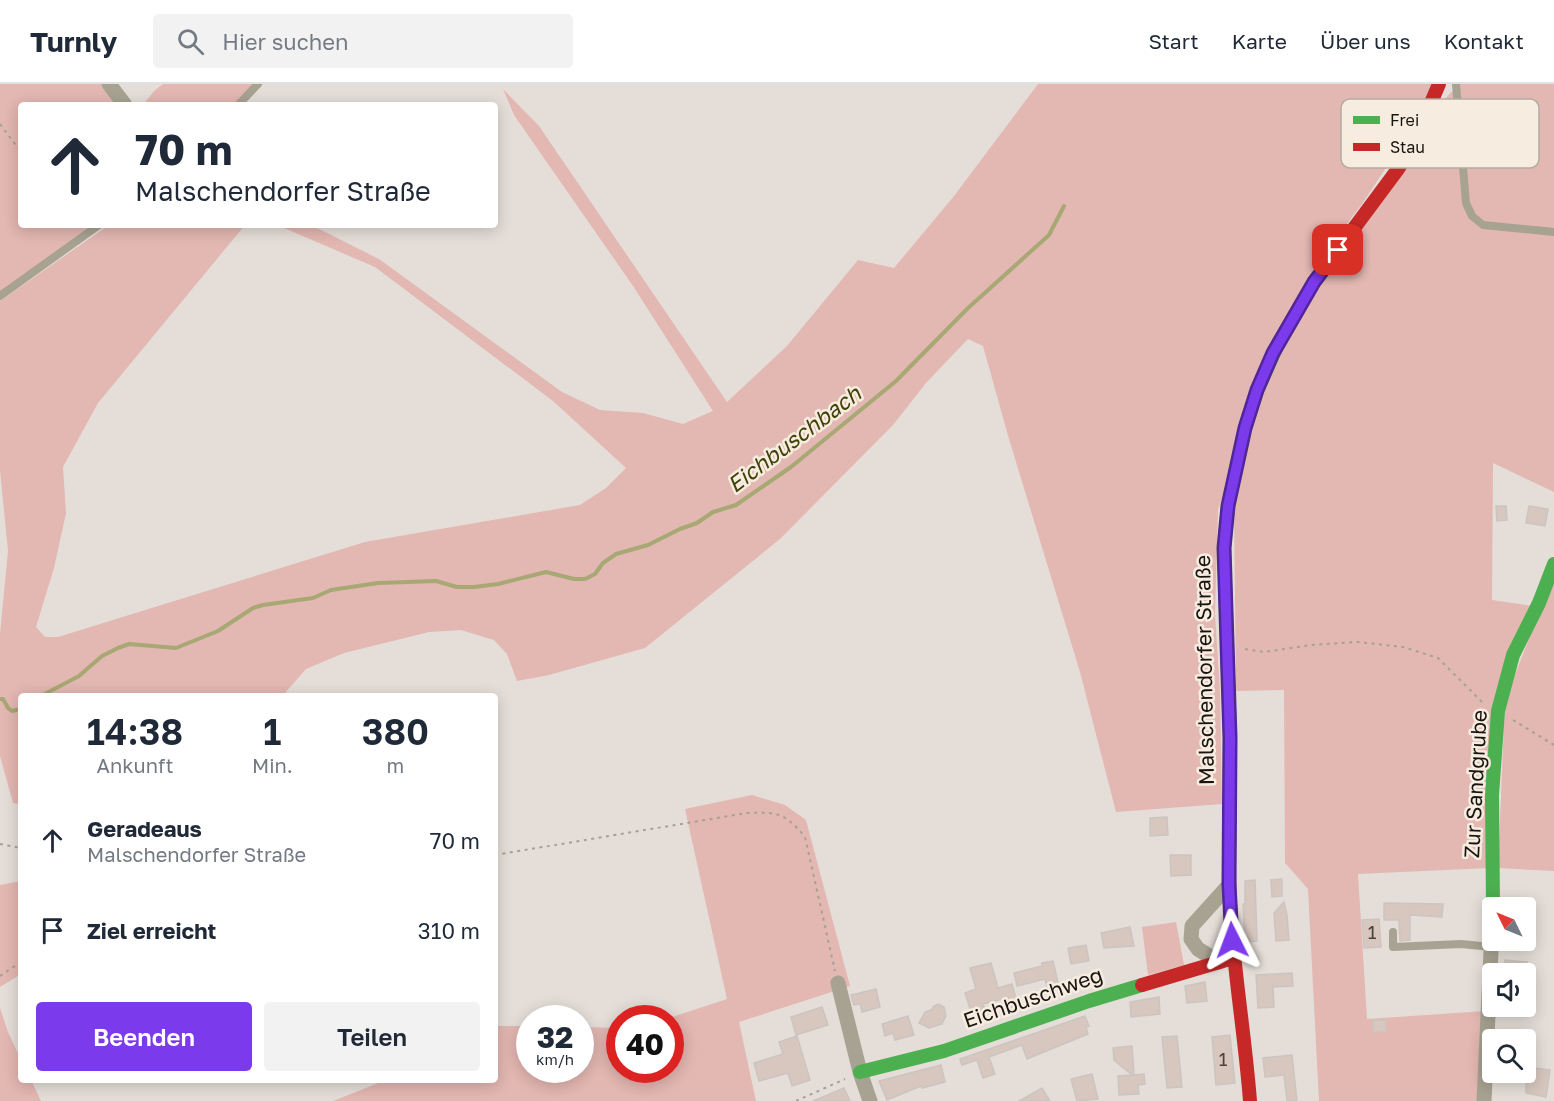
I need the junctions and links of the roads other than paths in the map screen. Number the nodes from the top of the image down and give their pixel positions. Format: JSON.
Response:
{"nodes":[{"id":1,"x":109,"y":84,"type":"edge"},
{"id":2,"x":258,"y":84,"type":"edge"},
{"id":3,"x":1439,"y":84,"type":"edge"},
{"id":4,"x":1456,"y":84,"type":"edge"},
{"id":5,"x":1433,"y":99,"type":"edge"},
{"id":6,"x":1457,"y":99,"type":"edge"},
{"id":7,"x":123,"y":102,"type":"edge"},
{"id":8,"x":241,"y":102,"type":"edge"},
{"id":9,"x":1399,"y":168,"type":"edge"},
{"id":10,"x":1463,"y":168,"type":"edge"},
{"id":11,"x":95,"y":228,"type":"edge"},
{"id":12,"x":1554,"y":232,"type":"edge"},
{"id":13,"x":0,"y":296,"type":"edge"},
{"id":14,"x":1554,"y":564,"type":"edge"},
{"id":15,"x":1229,"y":885,"type":"junction"},
{"id":16,"x":1493,"y":897,"type":"edge"},
{"id":17,"x":1393,"y":932,"type":"dead end"},
{"id":18,"x":1482,"y":946,"type":"edge"},
{"id":19,"x":1492,"y":951,"type":"edge"},
{"id":20,"x":1226,"y":960,"type":"junction"},
{"id":21,"x":838,"y":983,"type":"road end"},
{"id":22,"x":860,"y":1072,"type":"junction"},
{"id":23,"x":870,"y":1101,"type":"edge"},
{"id":24,"x":1250,"y":1101,"type":"edge"},
{"id":25,"x":1484,"y":1101,"type":"edge"}],
"edges":[{"from":1,"to":7,"type":"street"},
{"from":2,"to":8,"type":"lane"},
{"from":3,"to":5,"type":"street","name":"Malschendorfer Straße"},
{"from":4,"to":6,"type":"lane"},
{"from":9,"to":15,"type":"street","name":"Malschendorfer Straße"},
{"from":10,"to":12,"type":"lane"},
{"from":11,"to":13,"type":"lane"},
{"from":14,"to":16,"type":"street","name":"Zur Sandgrube"},
{"from":15,"to":20,"type":"street","name":"Malschendorfer Straße"},
{"from":15,"to":20,"type":"street"},
{"from":17,"to":18,"type":"lane"},
{"from":19,"to":25,"type":"street"},
{"from":20,"to":22,"type":"street","name":"Eichbuschweg"},
{"from":20,"to":24,"type":"street","name":"Malschendorfer Straße"},
{"from":21,"to":22,"type":"street"},
{"from":22,"to":23,"type":"street"}]}
